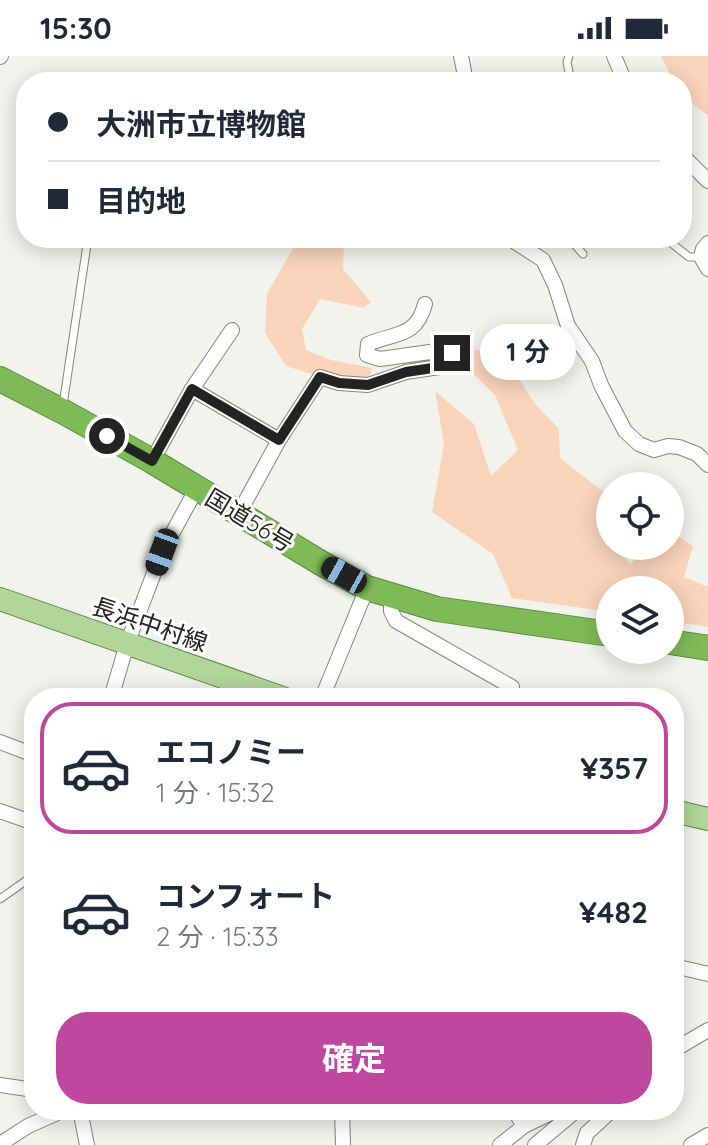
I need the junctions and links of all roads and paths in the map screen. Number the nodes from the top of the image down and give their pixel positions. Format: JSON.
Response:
{"nodes":[{"id":1,"x":692,"y":165,"type":"edge"},
{"id":2,"x":708,"y":181,"type":"edge"},
{"id":3,"x":708,"y":243,"type":"edge"},
{"id":4,"x":86,"y":248,"type":"edge"},
{"id":5,"x":524,"y":248,"type":"edge"},
{"id":6,"x":578,"y":248,"type":"edge"},
{"id":7,"x":678,"y":248,"type":"edge"},
{"id":8,"x":583,"y":254,"type":"dead end"},
{"id":9,"x":704,"y":263,"type":"edge"},
{"id":10,"x":425,"y":304,"type":"dead end"},
{"id":11,"x":232,"y":330,"type":"dead end"},
{"id":12,"x":0,"y":379,"type":"edge"},
{"id":13,"x":192,"y":389,"type":"junction"},
{"id":14,"x":62,"y":411,"type":"junction"},
{"id":15,"x":279,"y":440,"type":"junction"},
{"id":16,"x":152,"y":461,"type":"junction"},
{"id":17,"x":708,"y":465,"type":"edge"},
{"id":18,"x":197,"y":488,"type":"junction"},
{"id":19,"x":239,"y":513,"type":"junction"},
{"id":20,"x":367,"y":588,"type":"junction"},
{"id":21,"x":391,"y":597,"type":"junction"},
{"id":22,"x":0,"y":599,"type":"edge"},
{"id":23,"x":596,"y":632,"type":"edge"},
{"id":24,"x":127,"y":644,"type":"junction"},
{"id":25,"x":684,"y":644,"type":"edge"},
{"id":26,"x":708,"y":648,"type":"edge"},
{"id":27,"x":114,"y":688,"type":"edge"},
{"id":28,"x":254,"y":688,"type":"edge"},
{"id":29,"x":326,"y":688,"type":"edge"},
{"id":30,"x":512,"y":688,"type":"edge"},
{"id":31,"x":0,"y":742,"type":"edge"},
{"id":32,"x":24,"y":751,"type":"edge"},
{"id":33,"x":0,"y":811,"type":"edge"},
{"id":34,"x":684,"y":813,"type":"edge"},
{"id":35,"x":24,"y":819,"type":"edge"},
{"id":36,"x":708,"y":819,"type":"edge"},
{"id":37,"x":24,"y":882,"type":"edge"},
{"id":38,"x":0,"y":899,"type":"edge"},
{"id":39,"x":684,"y":968,"type":"edge"},
{"id":40,"x":708,"y":974,"type":"edge"},
{"id":41,"x":708,"y":1030,"type":"edge"},
{"id":42,"x":684,"y":1044,"type":"edge"},
{"id":43,"x":0,"y":1085,"type":"edge"},
{"id":44,"x":24,"y":1089,"type":"edge"},
{"id":45,"x":42,"y":1120,"type":"edge"},
{"id":46,"x":82,"y":1120,"type":"edge"},
{"id":47,"x":342,"y":1120,"type":"edge"},
{"id":48,"x":520,"y":1120,"type":"edge"},
{"id":49,"x":536,"y":1120,"type":"edge"},
{"id":50,"x":565,"y":1120,"type":"edge"},
{"id":51,"x":601,"y":1120,"type":"edge"},
{"id":52,"x":524,"y":1126,"type":"junction"},
{"id":53,"x":708,"y":1135,"type":"edge"},
{"id":54,"x":0,"y":1144,"type":"edge"},
{"id":55,"x":87,"y":1145,"type":"edge"},
{"id":56,"x":343,"y":1145,"type":"edge"},
{"id":57,"x":500,"y":1145,"type":"edge"},
{"id":58,"x":535,"y":1145,"type":"edge"},
{"id":59,"x":583,"y":1145,"type":"edge"},
{"id":60,"x":691,"y":1145,"type":"edge"}],
"edges":[{"from":1,"to":2,"type":"street"},
{"from":3,"to":9,"type":"street"},
{"from":4,"to":14,"type":"lane"},
{"from":5,"to":17,"type":"street"},
{"from":6,"to":8,"type":"lane"},
{"from":7,"to":9,"type":"lane"},
{"from":10,"to":15,"type":"street"},
{"from":11,"to":13,"type":"street"},
{"from":12,"to":14,"type":"highway","name":"国道56号"},
{"from":13,"to":15,"type":"street"},
{"from":13,"to":16,"type":"street"},
{"from":14,"to":16,"type":"highway","name":"国道56号"},
{"from":15,"to":19,"type":"street"},
{"from":16,"to":18,"type":"highway","name":"国道56号"},
{"from":18,"to":19,"type":"highway","name":"国道56号"},
{"from":18,"to":24,"type":"street"},
{"from":19,"to":20,"type":"highway","name":"国道56号"},
{"from":20,"to":21,"type":"highway","name":"国道56号"},
{"from":20,"to":29,"type":"street"},
{"from":21,"to":23,"type":"highway","name":"国道56号"},
{"from":21,"to":30,"type":"street"},
{"from":22,"to":24,"type":"main road","name":"長浜中村線"},
{"from":24,"to":27,"type":"street"},
{"from":24,"to":28,"type":"main road","name":"長浜中村線"},
{"from":25,"to":26,"type":"highway"},
{"from":31,"to":32,"type":"street"},
{"from":33,"to":35,"type":"street"},
{"from":34,"to":36,"type":"main road"},
{"from":37,"to":38,"type":"lane"},
{"from":39,"to":40,"type":"street"},
{"from":41,"to":42,"type":"street"},
{"from":43,"to":44,"type":"street"},
{"from":45,"to":54,"type":"street"},
{"from":46,"to":55,"type":"street"},
{"from":47,"to":56,"type":"street"},
{"from":48,"to":52,"type":"street"},
{"from":49,"to":52,"type":"street"},
{"from":50,"to":58,"type":"street"},
{"from":51,"to":59,"type":"street"},
{"from":52,"to":57,"type":"street"},
{"from":53,"to":60,"type":"street"}]}
